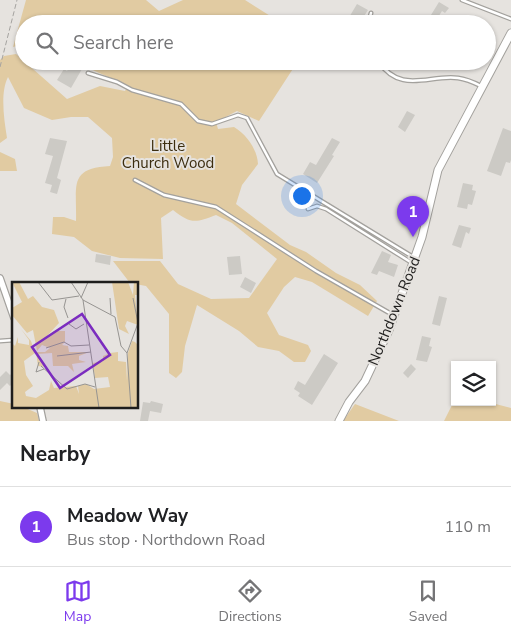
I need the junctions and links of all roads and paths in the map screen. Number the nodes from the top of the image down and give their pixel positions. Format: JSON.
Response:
{"nodes":[{"id":1,"x":17,"y":0,"type":"edge"},
{"id":2,"x":462,"y":0,"type":"edge"},
{"id":3,"x":511,"y":19,"type":"edge"},
{"id":4,"x":511,"y":33,"type":"edge"},
{"id":5,"x":496,"y":60,"type":"edge"},
{"id":6,"x":0,"y":67,"type":"edge"},
{"id":7,"x":389,"y":70,"type":"edge"},
{"id":8,"x":491,"y":70,"type":"edge"},
{"id":9,"x":88,"y":73,"type":"dead end"},
{"id":10,"x":482,"y":86,"type":"junction"},
{"id":11,"x":135,"y":180,"type":"dead end"},
{"id":12,"x":308,"y":209,"type":"dead end"},
{"id":13,"x":414,"y":261,"type":"junction"},
{"id":14,"x":0,"y":278,"type":"edge"},
{"id":15,"x":12,"y":312,"type":"edge"},
{"id":16,"x":394,"y":315,"type":"junction"},
{"id":17,"x":40,"y":408,"type":"edge"},
{"id":18,"x":43,"y":421,"type":"edge"},
{"id":19,"x":339,"y":421,"type":"edge"}],
"edges":[{"from":1,"to":6,"type":"path"},
{"from":2,"to":3,"type":"lane"},
{"from":4,"to":5,"type":"street","name":"Northdown Road"},
{"from":7,"to":10,"type":"lane"},
{"from":8,"to":10,"type":"street","name":"Northdown Road"},
{"from":9,"to":13,"type":"lane"},
{"from":10,"to":13,"type":"street","name":"Northdown Road"},
{"from":11,"to":16,"type":"lane"},
{"from":12,"to":13,"type":"lane"},
{"from":13,"to":16,"type":"street","name":"Northdown Road"},
{"from":14,"to":15,"type":"street"},
{"from":16,"to":19,"type":"street","name":"Northdown Road"},
{"from":17,"to":18,"type":"street"}]}
